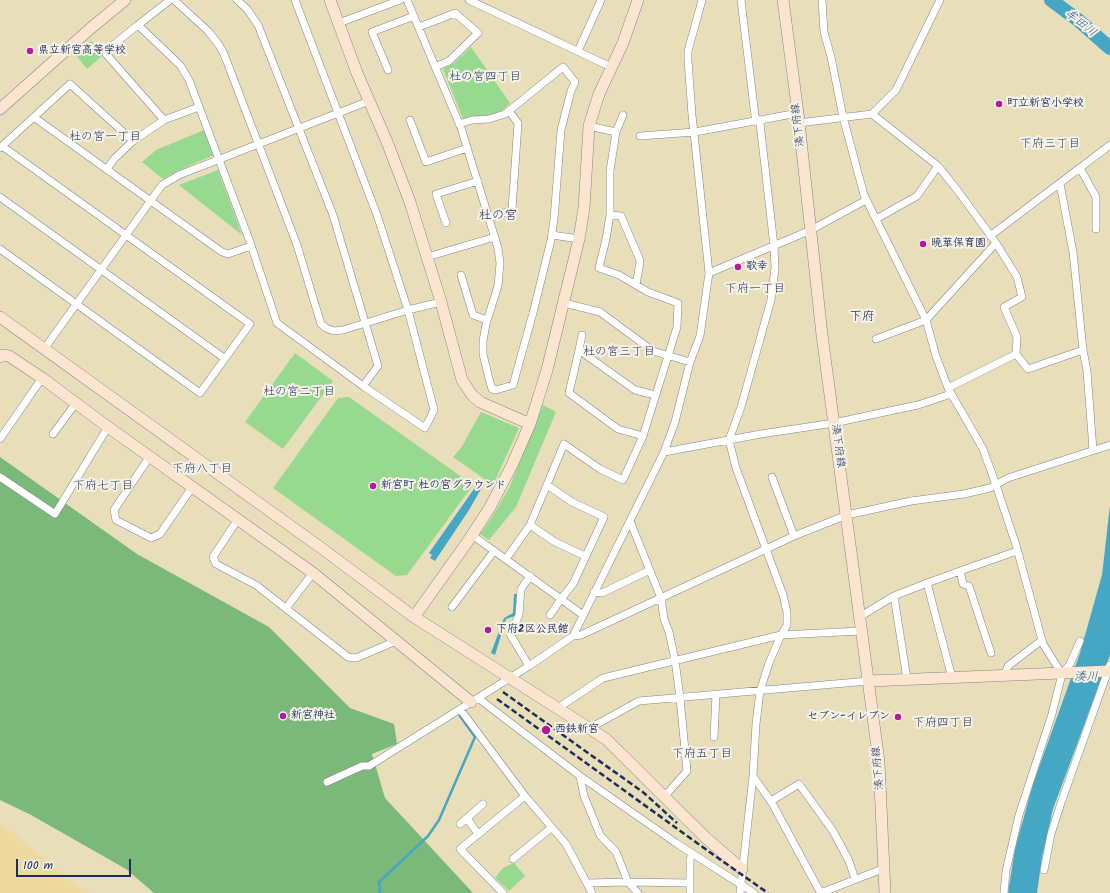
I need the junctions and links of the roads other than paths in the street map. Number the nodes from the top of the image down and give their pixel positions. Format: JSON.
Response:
{"nodes":[{"id":1,"x":125,"y":0,"type":"edge"},
{"id":2,"x":170,"y":0,"type":"edge"},
{"id":3,"x":174,"y":0,"type":"edge"},
{"id":4,"x":237,"y":0,"type":"edge"},
{"id":5,"x":295,"y":0,"type":"edge"},
{"id":6,"x":330,"y":0,"type":"edge"},
{"id":7,"x":400,"y":0,"type":"edge"},
{"id":8,"x":407,"y":0,"type":"edge"},
{"id":9,"x":469,"y":0,"type":"edge"},
{"id":10,"x":601,"y":0,"type":"edge"},
{"id":11,"x":638,"y":0,"type":"edge"},
{"id":12,"x":702,"y":0,"type":"edge"},
{"id":13,"x":741,"y":0,"type":"edge"},
{"id":14,"x":783,"y":0,"type":"edge"},
{"id":15,"x":822,"y":0,"type":"edge"},
{"id":16,"x":940,"y":0,"type":"edge"},
{"id":17,"x":414,"y":16,"type":"junction"},
{"id":18,"x":339,"y":23,"type":"junction"},
{"id":19,"x":138,"y":25,"type":"junction"},
{"id":20,"x":419,"y":27,"type":"junction"},
{"id":21,"x":578,"y":51,"type":"junction"},
{"id":22,"x":435,"y":67,"type":"junction"},
{"id":23,"x":611,"y":67,"type":"junction"},
{"id":24,"x":388,"y":70,"type":"dead end"},
{"id":25,"x":369,"y":101,"type":"junction"},
{"id":26,"x":199,"y":107,"type":"junction"},
{"id":27,"x":0,"y":109,"type":"edge"},
{"id":28,"x":509,"y":111,"type":"junction"},
{"id":29,"x":339,"y":113,"type":"junction"},
{"id":30,"x":872,"y":114,"type":"junction"},
{"id":31,"x":623,"y":115,"type":"dead end"},
{"id":32,"x":843,"y":117,"type":"junction"},
{"id":33,"x":35,"y":118,"type":"junction"},
{"id":34,"x":798,"y":118,"type":"junction"},
{"id":35,"x":164,"y":120,"type":"junction"},
{"id":36,"x":410,"y":120,"type":"dead end"},
{"id":37,"x":758,"y":120,"type":"junction"},
{"id":38,"x":459,"y":124,"type":"junction"},
{"id":39,"x":589,"y":126,"type":"junction"},
{"id":40,"x":298,"y":128,"type":"junction"},
{"id":41,"x":616,"y":132,"type":"junction"},
{"id":42,"x":695,"y":132,"type":"junction"},
{"id":43,"x":640,"y":136,"type":"dead end"},
{"id":44,"x":133,"y":141,"type":"junction"},
{"id":45,"x":259,"y":144,"type":"junction"},
{"id":46,"x":1110,"y":145,"type":"edge"},
{"id":47,"x":1,"y":147,"type":"edge"},
{"id":48,"x":467,"y":148,"type":"junction"},
{"id":49,"x":219,"y":159,"type":"junction"},
{"id":50,"x":938,"y":166,"type":"junction"},
{"id":51,"x":107,"y":168,"type":"junction"},
{"id":52,"x":1080,"y":168,"type":"junction"},
{"id":53,"x":478,"y":182,"type":"junction"},
{"id":54,"x":1060,"y":184,"type":"junction"},
{"id":55,"x":0,"y":197,"type":"edge"},
{"id":56,"x":150,"y":200,"type":"junction"},
{"id":57,"x":866,"y":200,"type":"junction"},
{"id":58,"x":610,"y":215,"type":"junction"},
{"id":59,"x":489,"y":218,"type":"junction"},
{"id":60,"x":876,"y":219,"type":"junction"},
{"id":61,"x":446,"y":223,"type":"dead end"},
{"id":62,"x":1096,"y":229,"type":"dead end"},
{"id":63,"x":811,"y":230,"type":"junction"},
{"id":64,"x":125,"y":235,"type":"junction"},
{"id":65,"x":552,"y":235,"type":"junction"},
{"id":66,"x":990,"y":236,"type":"junction"},
{"id":67,"x":495,"y":237,"type":"junction"},
{"id":68,"x":579,"y":239,"type":"junction"},
{"id":69,"x":996,"y":243,"type":"junction"},
{"id":70,"x":251,"y":246,"type":"junction"},
{"id":71,"x":774,"y":246,"type":"junction"},
{"id":72,"x":0,"y":249,"type":"edge"},
{"id":73,"x":427,"y":257,"type":"junction"},
{"id":74,"x":101,"y":270,"type":"junction"},
{"id":75,"x":709,"y":273,"type":"junction"},
{"id":76,"x":461,"y":275,"type":"dead end"},
{"id":77,"x":636,"y":285,"type":"junction"},
{"id":78,"x":440,"y":302,"type":"junction"},
{"id":79,"x":564,"y":303,"type":"junction"},
{"id":80,"x":76,"y":304,"type":"junction"},
{"id":81,"x":408,"y":310,"type":"junction"},
{"id":82,"x":0,"y":317,"type":"edge"},
{"id":83,"x":487,"y":320,"type":"junction"},
{"id":84,"x":926,"y":320,"type":"junction"},
{"id":85,"x":366,"y":323,"type":"junction"},
{"id":86,"x":582,"y":335,"type":"dead end"},
{"id":87,"x":876,"y":339,"type":"dead end"},
{"id":88,"x":44,"y":349,"type":"junction"},
{"id":89,"x":579,"y":350,"type":"junction"},
{"id":90,"x":1083,"y":350,"type":"junction"},
{"id":91,"x":1016,"y":354,"type":"junction"},
{"id":92,"x":668,"y":355,"type":"junction"},
{"id":93,"x":0,"y":356,"type":"edge"},
{"id":94,"x":224,"y":358,"type":"junction"},
{"id":95,"x":690,"y":362,"type":"junction"},
{"id":96,"x":42,"y":378,"type":"junction"},
{"id":97,"x":363,"y":386,"type":"junction"},
{"id":98,"x":950,"y":391,"type":"junction"},
{"id":99,"x":655,"y":395,"type":"junction"},
{"id":100,"x":76,"y":403,"type":"junction"},
{"id":101,"x":834,"y":423,"type":"junction"},
{"id":102,"x":530,"y":424,"type":"junction"},
{"id":103,"x":108,"y":427,"type":"junction"},
{"id":104,"x":53,"y":434,"type":"dead end"},
{"id":105,"x":643,"y":436,"type":"junction"},
{"id":106,"x":0,"y":439,"type":"edge"},
{"id":107,"x":729,"y":440,"type":"junction"},
{"id":108,"x":1110,"y":445,"type":"edge"},
{"id":109,"x":1093,"y":450,"type":"junction"},
{"id":110,"x":664,"y":452,"type":"junction"},
{"id":111,"x":150,"y":456,"type":"junction"},
{"id":112,"x":0,"y":477,"type":"edge"},
{"id":113,"x":772,"y":477,"type":"dead end"},
{"id":114,"x":547,"y":485,"type":"junction"},
{"id":115,"x":996,"y":485,"type":"junction"},
{"id":116,"x":193,"y":486,"type":"junction"},
{"id":117,"x":847,"y":515,"type":"junction"},
{"id":118,"x":238,"y":519,"type":"junction"},
{"id":119,"x":630,"y":521,"type":"junction"},
{"id":120,"x":530,"y":525,"type":"junction"},
{"id":121,"x":472,"y":535,"type":"junction"},
{"id":122,"x":794,"y":536,"type":"junction"},
{"id":123,"x":765,"y":550,"type":"junction"},
{"id":124,"x":494,"y":551,"type":"junction"},
{"id":125,"x":1017,"y":551,"type":"junction"},
{"id":126,"x":586,"y":556,"type":"junction"},
{"id":127,"x":506,"y":559,"type":"junction"},
{"id":128,"x":650,"y":570,"type":"junction"},
{"id":129,"x":960,"y":570,"type":"junction"},
{"id":130,"x":313,"y":573,"type":"junction"},
{"id":131,"x":530,"y":576,"type":"junction"},
{"id":132,"x":927,"y":583,"type":"junction"},
{"id":133,"x":594,"y":592,"type":"junction"},
{"id":134,"x":894,"y":596,"type":"junction"},
{"id":135,"x":661,"y":598,"type":"junction"},
{"id":136,"x":562,"y":599,"type":"junction"},
{"id":137,"x":452,"y":607,"type":"dead end"},
{"id":138,"x":286,"y":608,"type":"junction"},
{"id":139,"x":550,"y":615,"type":"dead end"},
{"id":140,"x":583,"y":615,"type":"junction"},
{"id":141,"x":861,"y":616,"type":"junction"},
{"id":142,"x":414,"y":617,"type":"junction"},
{"id":143,"x":861,"y":630,"type":"junction"},
{"id":144,"x":781,"y":635,"type":"junction"},
{"id":145,"x":573,"y":636,"type":"junction"},
{"id":146,"x":1042,"y":640,"type":"junction"},
{"id":147,"x":396,"y":641,"type":"junction"},
{"id":148,"x":1080,"y":641,"type":"dead end"},
{"id":149,"x":991,"y":653,"type":"dead end"},
{"id":150,"x":675,"y":660,"type":"junction"},
{"id":151,"x":529,"y":666,"type":"junction"},
{"id":152,"x":1109,"y":669,"type":"edge"},
{"id":153,"x":1062,"y":674,"type":"junction"},
{"id":154,"x":1004,"y":676,"type":"junction"},
{"id":155,"x":511,"y":678,"type":"junction"},
{"id":156,"x":952,"y":678,"type":"junction"},
{"id":157,"x":907,"y":679,"type":"junction"},
{"id":158,"x":869,"y":681,"type":"junction"},
{"id":159,"x":760,"y":690,"type":"junction"},
{"id":160,"x":716,"y":694,"type":"junction"},
{"id":161,"x":680,"y":698,"type":"junction"},
{"id":162,"x":474,"y":700,"type":"junction"},
{"id":163,"x":558,"y":708,"type":"junction"},
{"id":164,"x":460,"y":709,"type":"junction"},
{"id":165,"x":590,"y":728,"type":"junction"},
{"id":166,"x":714,"y":737,"type":"dead end"},
{"id":167,"x":580,"y":776,"type":"junction"},
{"id":168,"x":753,"y":776,"type":"junction"},
{"id":169,"x":328,"y":782,"type":"dead end"},
{"id":170,"x":525,"y":796,"type":"junction"},
{"id":171,"x":664,"y":797,"type":"junction"},
{"id":172,"x":771,"y":801,"type":"junction"},
{"id":173,"x":484,"y":804,"type":"dead end"},
{"id":174,"x":467,"y":818,"type":"junction"},
{"id":175,"x":460,"y":824,"type":"dead end"},
{"id":176,"x":551,"y":828,"type":"junction"},
{"id":177,"x":478,"y":834,"type":"junction"},
{"id":178,"x":693,"y":854,"type":"junction"},
{"id":179,"x":513,"y":859,"type":"dead end"},
{"id":180,"x":885,"y":868,"type":"junction"},
{"id":181,"x":742,"y":869,"type":"junction"},
{"id":182,"x":1044,"y":870,"type":"dead end"},
{"id":183,"x":855,"y":879,"type":"junction"},
{"id":184,"x":628,"y":882,"type":"junction"},
{"id":185,"x":587,"y":883,"type":"junction"},
{"id":186,"x":690,"y":884,"type":"junction"},
{"id":187,"x":741,"y":884,"type":"junction"},
{"id":188,"x":503,"y":893,"type":"edge"},
{"id":189,"x":592,"y":893,"type":"edge"},
{"id":190,"x":638,"y":893,"type":"edge"},
{"id":191,"x":690,"y":893,"type":"edge"},
{"id":192,"x":740,"y":893,"type":"edge"},
{"id":193,"x":754,"y":893,"type":"edge"},
{"id":194,"x":886,"y":893,"type":"edge"},
{"id":195,"x":1004,"y":893,"type":"edge"}],
"edges":[{"from":1,"to":27,"type":"street"},
{"from":2,"to":19,"type":"street"},
{"from":3,"to":45,"type":"street"},
{"from":4,"to":40,"type":"street"},
{"from":5,"to":29,"type":"street"},
{"from":6,"to":18,"type":"street"},
{"from":7,"to":18,"type":"street"},
{"from":8,"to":17,"type":"street"},
{"from":9,"to":21,"type":"street"},
{"from":10,"to":21,"type":"street"},
{"from":11,"to":23,"type":"street"},
{"from":12,"to":42,"type":"street"},
{"from":13,"to":37,"type":"street"},
{"from":14,"to":34,"type":"street","name":"湊下府線"},
{"from":15,"to":32,"type":"street"},
{"from":16,"to":30,"type":"street"},
{"from":17,"to":20,"type":"street"},
{"from":17,"to":24,"type":"street"},
{"from":18,"to":25,"type":"street"},
{"from":19,"to":26,"type":"street"},
{"from":19,"to":35,"type":"street"},
{"from":20,"to":22,"type":"street"},
{"from":20,"to":22,"type":"street"},
{"from":21,"to":23,"type":"street"},
{"from":22,"to":38,"type":"street"},
{"from":23,"to":39,"type":"street"},
{"from":25,"to":29,"type":"street"},
{"from":25,"to":73,"type":"street"},
{"from":26,"to":35,"type":"street"},
{"from":26,"to":49,"type":"street"},
{"from":28,"to":38,"type":"street"},
{"from":28,"to":59,"type":"street"},
{"from":28,"to":65,"type":"street"},
{"from":29,"to":40,"type":"street"},
{"from":29,"to":81,"type":"street"},
{"from":30,"to":32,"type":"street"},
{"from":30,"to":50,"type":"street"},
{"from":31,"to":41,"type":"street"},
{"from":32,"to":34,"type":"street"},
{"from":32,"to":57,"type":"street"},
{"from":33,"to":44,"type":"street"},
{"from":33,"to":47,"type":"street"},
{"from":33,"to":51,"type":"street"},
{"from":34,"to":37,"type":"street"},
{"from":34,"to":63,"type":"street","name":"湊下府線"},
{"from":35,"to":44,"type":"street"},
{"from":36,"to":48,"type":"street"},
{"from":37,"to":42,"type":"street"},
{"from":37,"to":71,"type":"street"},
{"from":38,"to":48,"type":"street"},
{"from":39,"to":41,"type":"street"},
{"from":39,"to":68,"type":"street"},
{"from":40,"to":45,"type":"street"},
{"from":40,"to":85,"type":"street"},
{"from":41,"to":58,"type":"street"},
{"from":42,"to":43,"type":"street"},
{"from":42,"to":75,"type":"street"},
{"from":44,"to":51,"type":"street"},
{"from":45,"to":49,"type":"street"},
{"from":45,"to":85,"type":"street"},
{"from":46,"to":52,"type":"street"},
{"from":47,"to":64,"type":"street"},
{"from":48,"to":53,"type":"street"},
{"from":49,"to":56,"type":"street"},
{"from":49,"to":70,"type":"street"},
{"from":50,"to":60,"type":"street"},
{"from":50,"to":66,"type":"street"},
{"from":51,"to":56,"type":"street"},
{"from":52,"to":54,"type":"street"},
{"from":52,"to":62,"type":"street"},
{"from":53,"to":59,"type":"street"},
{"from":53,"to":61,"type":"street"},
{"from":54,"to":66,"type":"street"},
{"from":54,"to":90,"type":"street"},
{"from":55,"to":74,"type":"street"},
{"from":56,"to":64,"type":"street"},
{"from":56,"to":70,"type":"street"},
{"from":57,"to":60,"type":"street"},
{"from":57,"to":63,"type":"street"},
{"from":58,"to":77,"type":"street"},
{"from":58,"to":77,"type":"street"},
{"from":59,"to":67,"type":"street"},
{"from":60,"to":84,"type":"street"},
{"from":63,"to":71,"type":"street"},
{"from":63,"to":101,"type":"street","name":"湊下府線"},
{"from":64,"to":74,"type":"street"},
{"from":64,"to":94,"type":"street"},
{"from":65,"to":68,"type":"street"},
{"from":65,"to":83,"type":"street"},
{"from":66,"to":69,"type":"street"},
{"from":67,"to":73,"type":"street"},
{"from":67,"to":83,"type":"street"},
{"from":68,"to":79,"type":"street"},
{"from":69,"to":84,"type":"street"},
{"from":69,"to":91,"type":"street"},
{"from":70,"to":97,"type":"street"},
{"from":71,"to":75,"type":"street"},
{"from":71,"to":107,"type":"street"},
{"from":72,"to":80,"type":"street"},
{"from":73,"to":78,"type":"street"},
{"from":74,"to":80,"type":"street"},
{"from":74,"to":94,"type":"street"},
{"from":75,"to":95,"type":"street"},
{"from":76,"to":83,"type":"street"},
{"from":77,"to":92,"type":"street"},
{"from":78,"to":81,"type":"street"},
{"from":78,"to":102,"type":"street"},
{"from":79,"to":92,"type":"street"},
{"from":79,"to":102,"type":"street"},
{"from":80,"to":88,"type":"street"},
{"from":80,"to":94,"type":"street"},
{"from":81,"to":85,"type":"street"},
{"from":81,"to":97,"type":"street"},
{"from":82,"to":88,"type":"street"},
{"from":84,"to":87,"type":"street"},
{"from":84,"to":98,"type":"street"},
{"from":85,"to":97,"type":"street"},
{"from":86,"to":89,"type":"street"},
{"from":88,"to":142,"type":"street"},
{"from":89,"to":99,"type":"street"},
{"from":89,"to":105,"type":"street"},
{"from":90,"to":91,"type":"street"},
{"from":90,"to":109,"type":"street"},
{"from":91,"to":98,"type":"street"},
{"from":92,"to":95,"type":"street"},
{"from":92,"to":99,"type":"street"},
{"from":93,"to":96,"type":"street"},
{"from":95,"to":110,"type":"street"},
{"from":96,"to":100,"type":"street"},
{"from":96,"to":106,"type":"street"},
{"from":98,"to":101,"type":"street"},
{"from":98,"to":115,"type":"street"},
{"from":99,"to":105,"type":"street"},
{"from":100,"to":103,"type":"street"},
{"from":100,"to":104,"type":"street"},
{"from":101,"to":107,"type":"street"},
{"from":101,"to":117,"type":"street","name":"湊下府線"},
{"from":102,"to":121,"type":"street"},
{"from":103,"to":111,"type":"street"},
{"from":103,"to":112,"type":"street"},
{"from":105,"to":114,"type":"street"},
{"from":107,"to":110,"type":"street"},
{"from":107,"to":123,"type":"street"},
{"from":108,"to":109,"type":"street"},
{"from":109,"to":115,"type":"street"},
{"from":110,"to":119,"type":"street"},
{"from":111,"to":116,"type":"street"},
{"from":111,"to":116,"type":"street"},
{"from":113,"to":122,"type":"street"},
{"from":114,"to":120,"type":"street"},
{"from":114,"to":126,"type":"street"},
{"from":115,"to":117,"type":"street"},
{"from":115,"to":125,"type":"street"},
{"from":116,"to":118,"type":"street"},
{"from":117,"to":122,"type":"street"},
{"from":117,"to":141,"type":"street","name":"湊下府線"},
{"from":118,"to":130,"type":"street"},
{"from":118,"to":138,"type":"street"},
{"from":119,"to":128,"type":"street"},
{"from":119,"to":133,"type":"street"},
{"from":120,"to":126,"type":"street"},
{"from":120,"to":127,"type":"street"},
{"from":121,"to":124,"type":"street"},
{"from":121,"to":142,"type":"street"},
{"from":122,"to":123,"type":"street"},
{"from":123,"to":135,"type":"street"},
{"from":123,"to":144,"type":"street"},
{"from":124,"to":127,"type":"street"},
{"from":124,"to":137,"type":"street"},
{"from":125,"to":129,"type":"street"},
{"from":125,"to":146,"type":"street"},
{"from":126,"to":136,"type":"street"},
{"from":127,"to":131,"type":"street"},
{"from":128,"to":133,"type":"street"},
{"from":128,"to":135,"type":"street"},
{"from":129,"to":132,"type":"street"},
{"from":129,"to":149,"type":"street"},
{"from":130,"to":138,"type":"street"},
{"from":130,"to":147,"type":"street"},
{"from":131,"to":136,"type":"street"},
{"from":131,"to":151,"type":"street"},
{"from":132,"to":134,"type":"street"},
{"from":132,"to":156,"type":"street"},
{"from":133,"to":140,"type":"street"},
{"from":134,"to":141,"type":"street"},
{"from":134,"to":157,"type":"street"},
{"from":135,"to":145,"type":"street"},
{"from":135,"to":150,"type":"street"},
{"from":136,"to":139,"type":"street"},
{"from":136,"to":140,"type":"street"},
{"from":138,"to":147,"type":"street"},
{"from":140,"to":145,"type":"street"},
{"from":141,"to":143,"type":"street","name":"湊下府線"},
{"from":142,"to":155,"type":"street"},
{"from":143,"to":144,"type":"street"},
{"from":143,"to":158,"type":"street","name":"湊下府線"},
{"from":144,"to":150,"type":"street"},
{"from":144,"to":159,"type":"street"},
{"from":145,"to":151,"type":"street"},
{"from":146,"to":153,"type":"street"},
{"from":146,"to":154,"type":"street"},
{"from":147,"to":162,"type":"street"},
{"from":148,"to":153,"type":"street"},
{"from":150,"to":161,"type":"street"},
{"from":150,"to":163,"type":"street"},
{"from":151,"to":155,"type":"street"},
{"from":152,"to":153,"type":"street"},
{"from":152,"to":182,"type":"street"},
{"from":153,"to":154,"type":"street"},
{"from":153,"to":195,"type":"street"},
{"from":154,"to":156,"type":"street"},
{"from":155,"to":162,"type":"street"},
{"from":155,"to":163,"type":"street"},
{"from":156,"to":157,"type":"street"},
{"from":157,"to":158,"type":"street"},
{"from":158,"to":159,"type":"street"},
{"from":158,"to":180,"type":"street","name":"湊下府線"},
{"from":159,"to":160,"type":"street"},
{"from":159,"to":168,"type":"street"},
{"from":160,"to":161,"type":"street"},
{"from":160,"to":166,"type":"street"},
{"from":161,"to":165,"type":"street"},
{"from":161,"to":171,"type":"street"},
{"from":162,"to":164,"type":"street"},
{"from":162,"to":167,"type":"street"},
{"from":163,"to":165,"type":"street"},
{"from":164,"to":169,"type":"street"},
{"from":164,"to":170,"type":"street"},
{"from":165,"to":171,"type":"street"},
{"from":167,"to":178,"type":"street"},
{"from":167,"to":184,"type":"street"},
{"from":168,"to":172,"type":"street"},
{"from":168,"to":181,"type":"street"},
{"from":170,"to":176,"type":"street"},
{"from":170,"to":177,"type":"street"},
{"from":171,"to":181,"type":"street"},
{"from":172,"to":183,"type":"street"},
{"from":172,"to":183,"type":"street"},
{"from":173,"to":174,"type":"street"},
{"from":174,"to":175,"type":"street"},
{"from":174,"to":177,"type":"street"},
{"from":176,"to":179,"type":"street"},
{"from":176,"to":185,"type":"street"},
{"from":177,"to":188,"type":"street"},
{"from":178,"to":186,"type":"street"},
{"from":178,"to":187,"type":"street"},
{"from":180,"to":183,"type":"street"},
{"from":180,"to":194,"type":"street","name":"湊下府線"},
{"from":181,"to":187,"type":"street"},
{"from":184,"to":185,"type":"street"},
{"from":184,"to":186,"type":"street"},
{"from":184,"to":190,"type":"street"},
{"from":185,"to":189,"type":"street"},
{"from":186,"to":191,"type":"street"},
{"from":187,"to":192,"type":"street"},
{"from":187,"to":193,"type":"street"}]}
